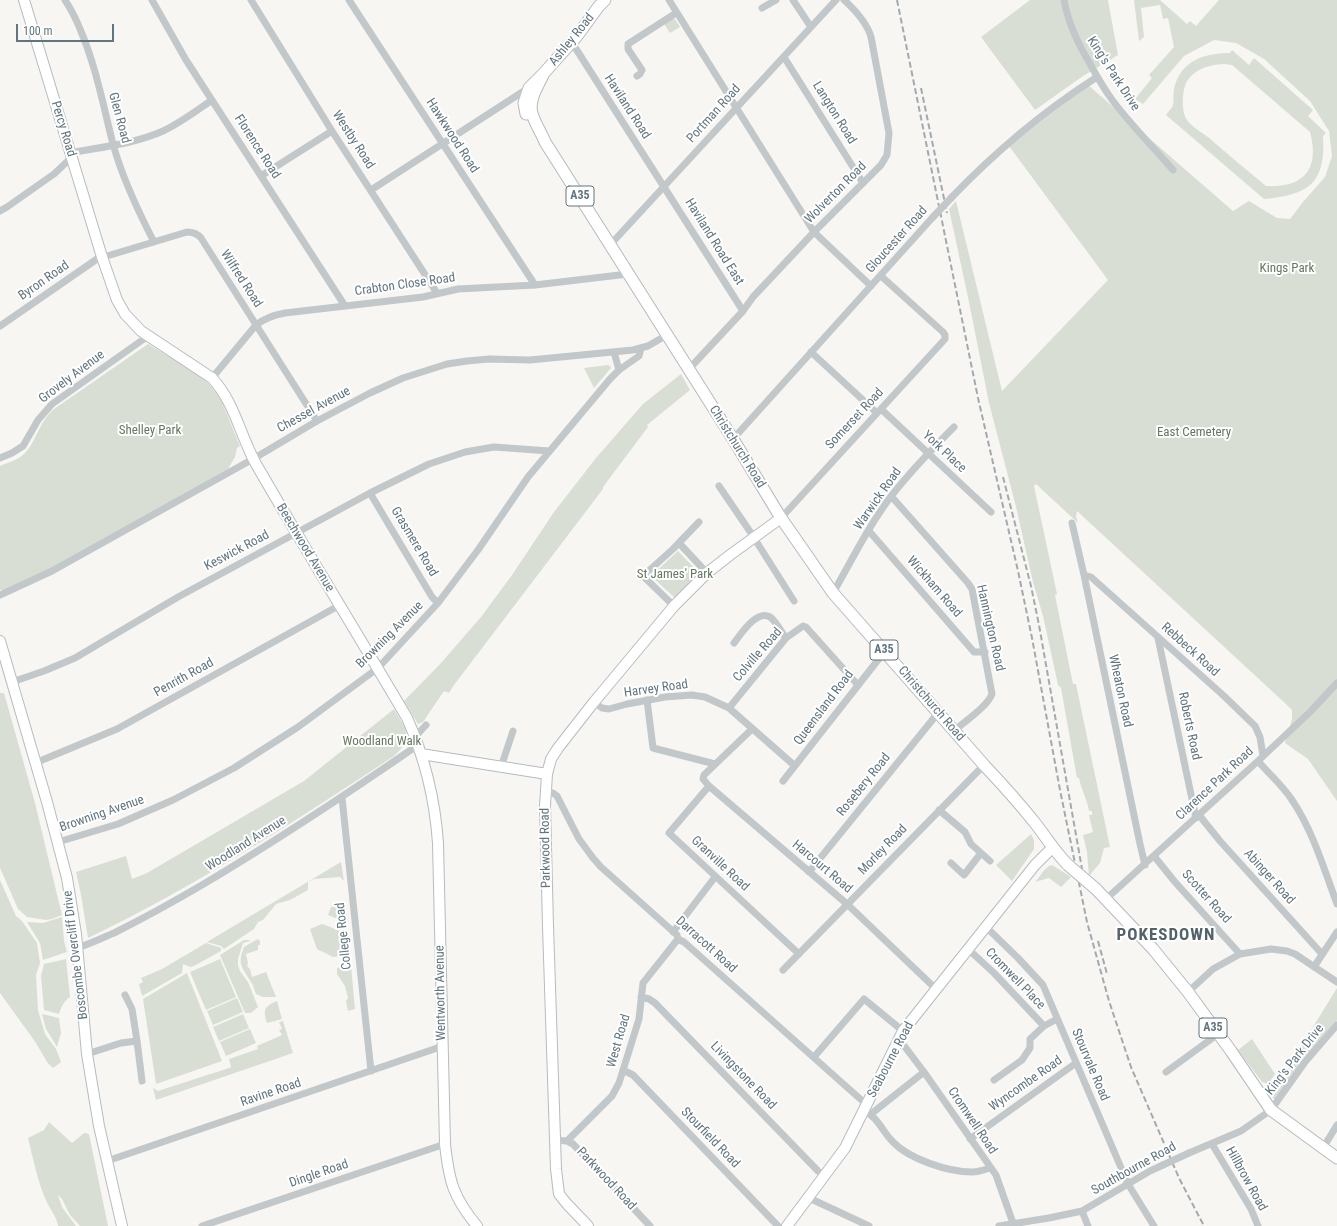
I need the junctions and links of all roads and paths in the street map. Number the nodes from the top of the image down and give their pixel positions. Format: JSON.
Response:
{"nodes":[{"id":1,"x":24,"y":0,"type":"edge"},
{"id":2,"x":65,"y":0,"type":"edge"},
{"id":3,"x":152,"y":0,"type":"edge"},
{"id":4,"x":250,"y":0,"type":"edge"},
{"id":5,"x":350,"y":0,"type":"edge"},
{"id":6,"x":669,"y":0,"type":"edge"},
{"id":7,"x":776,"y":0,"type":"edge"},
{"id":8,"x":793,"y":0,"type":"edge"},
{"id":9,"x":836,"y":0,"type":"edge"},
{"id":10,"x":844,"y":0,"type":"edge"},
{"id":11,"x":1064,"y":0,"type":"edge"},
{"id":12,"x":601,"y":2,"type":"edge"},
{"id":13,"x":762,"y":8,"type":"dead end"},
{"id":14,"x":676,"y":13,"type":"junction"},
{"id":15,"x":811,"y":27,"type":"junction"},
{"id":16,"x":571,"y":41,"type":"junction"},
{"id":17,"x":784,"y":57,"type":"junction"},
{"id":18,"x":544,"y":73,"type":"junction"},
{"id":19,"x":637,"y":76,"type":"dead end"},
{"id":20,"x":1097,"y":77,"type":"junction"},
{"id":21,"x":529,"y":88,"type":"junction"},
{"id":22,"x":212,"y":100,"type":"junction"},
{"id":23,"x":528,"y":105,"type":"junction"},
{"id":24,"x":736,"y":108,"type":"junction"},
{"id":25,"x":332,"y":131,"type":"junction"},
{"id":26,"x":443,"y":144,"type":"junction"},
{"id":27,"x":114,"y":145,"type":"junction"},
{"id":28,"x":71,"y":155,"type":"junction"},
{"id":29,"x":1174,"y":170,"type":"dead end"},
{"id":30,"x":261,"y":176,"type":"junction"},
{"id":31,"x":863,"y":183,"type":"junction"},
{"id":32,"x":664,"y":186,"type":"junction"},
{"id":33,"x":371,"y":190,"type":"junction"},
{"id":34,"x":0,"y":211,"type":"edge"},
{"id":35,"x":814,"y":232,"type":"junction"},
{"id":36,"x":154,"y":242,"type":"junction"},
{"id":37,"x":610,"y":245,"type":"junction"},
{"id":38,"x":102,"y":257,"type":"junction"},
{"id":39,"x":628,"y":274,"type":"junction"},
{"id":40,"x":881,"y":276,"type":"junction"},
{"id":41,"x":535,"y":285,"type":"junction"},
{"id":42,"x":871,"y":286,"type":"junction"},
{"id":43,"x":437,"y":293,"type":"junction"},
{"id":44,"x":345,"y":306,"type":"junction"},
{"id":45,"x":743,"y":311,"type":"junction"},
{"id":46,"x":256,"y":325,"type":"junction"},
{"id":47,"x":0,"y":326,"type":"edge"},
{"id":48,"x":667,"y":335,"type":"junction"},
{"id":49,"x":148,"y":336,"type":"junction"},
{"id":50,"x":641,"y":348,"type":"junction"},
{"id":51,"x":614,"y":352,"type":"junction"},
{"id":52,"x":811,"y":352,"type":"junction"},
{"id":53,"x":689,"y":369,"type":"junction"},
{"id":54,"x":619,"y":370,"type":"junction"},
{"id":55,"x":212,"y":378,"type":"junction"},
{"id":56,"x":878,"y":411,"type":"junction"},
{"id":57,"x":317,"y":421,"type":"junction"},
{"id":58,"x":954,"y":427,"type":"dead end"},
{"id":59,"x":733,"y":438,"type":"junction"},
{"id":60,"x":549,"y":451,"type":"junction"},
{"id":61,"x":928,"y":453,"type":"junction"},
{"id":62,"x":0,"y":458,"type":"edge"},
{"id":63,"x":253,"y":459,"type":"junction"},
{"id":64,"x":719,"y":486,"type":"dead end"},
{"id":65,"x":370,"y":493,"type":"junction"},
{"id":66,"x":891,"y":496,"type":"junction"},
{"id":67,"x":991,"y":512,"type":"dead end"},
{"id":68,"x":781,"y":518,"type":"junction"},
{"id":69,"x":699,"y":522,"type":"dead end"},
{"id":70,"x":1072,"y":523,"type":"dead end"},
{"id":71,"x":869,"y":530,"type":"junction"},
{"id":72,"x":296,"y":533,"type":"junction"},
{"id":73,"x":754,"y":538,"type":"junction"},
{"id":74,"x":679,"y":543,"type":"junction"},
{"id":75,"x":707,"y":573,"type":"junction"},
{"id":76,"x":1084,"y":575,"type":"junction"},
{"id":77,"x":833,"y":593,"type":"junction"},
{"id":78,"x":0,"y":595,"type":"edge"},
{"id":79,"x":794,"y":601,"type":"dead end"},
{"id":80,"x":438,"y":603,"type":"junction"},
{"id":81,"x":340,"y":605,"type":"junction"},
{"id":82,"x":674,"y":606,"type":"junction"},
{"id":83,"x":786,"y":638,"type":"junction"},
{"id":84,"x":1158,"y":638,"type":"junction"},
{"id":85,"x":0,"y":641,"type":"edge"},
{"id":86,"x":734,"y":643,"type":"dead end"},
{"id":87,"x":885,"y":650,"type":"junction"},
{"id":88,"x":985,"y":652,"type":"junction"},
{"id":89,"x":378,"y":668,"type":"junction"},
{"id":90,"x":12,"y":682,"type":"junction"},
{"id":91,"x":1337,"y":683,"type":"edge"},
{"id":92,"x":857,"y":684,"type":"junction"},
{"id":93,"x":647,"y":700,"type":"junction"},
{"id":94,"x":594,"y":702,"type":"junction"},
{"id":95,"x":729,"y":708,"type":"junction"},
{"id":96,"x":938,"y":713,"type":"junction"},
{"id":97,"x":426,"y":725,"type":"dead end"},
{"id":98,"x":752,"y":729,"type":"junction"},
{"id":99,"x":513,"y":731,"type":"dead end"},
{"id":100,"x":954,"y":731,"type":"junction"},
{"id":101,"x":418,"y":745,"type":"junction"},
{"id":102,"x":1261,"y":759,"type":"junction"},
{"id":103,"x":35,"y":763,"type":"junction"},
{"id":104,"x":715,"y":764,"type":"junction"},
{"id":105,"x":984,"y":765,"type":"junction"},
{"id":106,"x":795,"y":766,"type":"junction"},
{"id":107,"x":501,"y":767,"type":"junction"},
{"id":108,"x":547,"y":774,"type":"junction"},
{"id":109,"x":783,"y":781,"type":"dead end"},
{"id":110,"x":709,"y":786,"type":"junction"},
{"id":111,"x":545,"y":792,"type":"junction"},
{"id":112,"x":342,"y":798,"type":"junction"},
{"id":113,"x":939,"y":810,"type":"junction"},
{"id":114,"x":1198,"y":817,"type":"junction"},
{"id":115,"x":58,"y":842,"type":"junction"},
{"id":116,"x":1052,"y":848,"type":"junction"},
{"id":117,"x":981,"y":853,"type":"junction"},
{"id":118,"x":1154,"y":856,"type":"junction"},
{"id":119,"x":990,"y":861,"type":"dead end"},
{"id":120,"x":951,"y":863,"type":"dead end"},
{"id":121,"x":1145,"y":865,"type":"junction"},
{"id":122,"x":809,"y":872,"type":"junction"},
{"id":123,"x":715,"y":877,"type":"junction"},
{"id":124,"x":1106,"y":899,"type":"junction"},
{"id":125,"x":847,"y":904,"type":"junction"},
{"id":126,"x":1337,"y":904,"type":"edge"},
{"id":127,"x":986,"y":927,"type":"junction"},
{"id":128,"x":673,"y":932,"type":"junction"},
{"id":129,"x":1337,"y":932,"type":"edge"},
{"id":130,"x":678,"y":939,"type":"junction"},
{"id":131,"x":77,"y":948,"type":"junction"},
{"id":132,"x":968,"y":949,"type":"junction"},
{"id":133,"x":799,"y":954,"type":"junction"},
{"id":134,"x":1240,"y":954,"type":"junction"},
{"id":135,"x":1322,"y":954,"type":"junction"},
{"id":136,"x":1314,"y":967,"type":"junction"},
{"id":137,"x":783,"y":970,"type":"dead end"},
{"id":138,"x":1337,"y":982,"type":"edge"},
{"id":139,"x":936,"y":989,"type":"junction"},
{"id":140,"x":1188,"y":992,"type":"junction"},
{"id":141,"x":125,"y":995,"type":"dead end"},
{"id":142,"x":641,"y":997,"type":"junction"},
{"id":143,"x":1057,"y":1019,"type":"junction"},
{"id":144,"x":1337,"y":1025,"type":"edge"},
{"id":145,"x":1044,"y":1026,"type":"junction"},
{"id":146,"x":1218,"y":1034,"type":"junction"},
{"id":147,"x":901,"y":1035,"type":"junction"},
{"id":148,"x":137,"y":1041,"type":"junction"},
{"id":149,"x":443,"y":1046,"type":"junction"},
{"id":150,"x":87,"y":1054,"type":"junction"},
{"id":151,"x":814,"y":1057,"type":"junction"},
{"id":152,"x":1076,"y":1063,"type":"junction"},
{"id":153,"x":622,"y":1070,"type":"junction"},
{"id":154,"x":371,"y":1071,"type":"junction"},
{"id":155,"x":924,"y":1072,"type":"junction"},
{"id":156,"x":1166,"y":1072,"type":"dead end"},
{"id":157,"x":994,"y":1080,"type":"dead end"},
{"id":158,"x":142,"y":1081,"type":"dead end"},
{"id":159,"x":867,"y":1110,"type":"junction"},
{"id":160,"x":1271,"y":1110,"type":"junction"},
{"id":161,"x":1337,"y":1125,"type":"edge"},
{"id":162,"x":970,"y":1139,"type":"junction"},
{"id":163,"x":555,"y":1140,"type":"junction"},
{"id":164,"x":567,"y":1141,"type":"junction"},
{"id":165,"x":445,"y":1144,"type":"junction"},
{"id":166,"x":1212,"y":1144,"type":"junction"},
{"id":167,"x":1323,"y":1148,"type":"junction"},
{"id":168,"x":1337,"y":1158,"type":"edge"},
{"id":169,"x":107,"y":1161,"type":"junction"},
{"id":170,"x":990,"y":1168,"type":"junction"},
{"id":171,"x":825,"y":1176,"type":"junction"},
{"id":172,"x":1128,"y":1184,"type":"junction"},
{"id":173,"x":809,"y":1198,"type":"junction"},
{"id":174,"x":1082,"y":1211,"type":"junction"},
{"id":175,"x":214,"y":1224,"type":"edge"},
{"id":176,"x":1013,"y":1225,"type":"edge"},
{"id":177,"x":122,"y":1226,"type":"edge"},
{"id":178,"x":202,"y":1226,"type":"edge"},
{"id":179,"x":477,"y":1226,"type":"edge"},
{"id":180,"x":588,"y":1226,"type":"edge"},
{"id":181,"x":650,"y":1226,"type":"edge"},
{"id":182,"x":778,"y":1226,"type":"edge"},
{"id":183,"x":787,"y":1226,"type":"edge"},
{"id":184,"x":869,"y":1226,"type":"edge"},
{"id":185,"x":999,"y":1226,"type":"edge"},
{"id":186,"x":1088,"y":1226,"type":"edge"},
{"id":187,"x":1154,"y":1226,"type":"edge"},
{"id":188,"x":1258,"y":1226,"type":"edge"}],
"edges":[{"from":1,"to":28,"type":"street","name":"Percy Road"},
{"from":2,"to":27,"type":"street","name":"Glen Road"},
{"from":3,"to":22,"type":"street","name":"Florence Road"},
{"from":4,"to":25,"type":"street","name":"Westby Road"},
{"from":5,"to":26,"type":"street","name":"Hawkwood Road"},
{"from":6,"to":14,"type":"street"},
{"from":7,"to":13,"type":"street"},
{"from":8,"to":15,"type":"street"},
{"from":9,"to":15,"type":"street","name":"Portman Road"},
{"from":10,"to":31,"type":"street","name":"Wolverton Road"},
{"from":11,"to":20,"type":"street","name":"King's Park Drive"},
{"from":12,"to":16,"type":"main road","name":"Ashley Road"},
{"from":14,"to":19,"type":"street"},
{"from":14,"to":24,"type":"street"},
{"from":15,"to":17,"type":"street","name":"Portman Road"},
{"from":16,"to":18,"type":"main road","name":"Ashley Road"},
{"from":16,"to":32,"type":"street","name":"Haviland Road"},
{"from":17,"to":24,"type":"street","name":"Portman Road"},
{"from":17,"to":31,"type":"street","name":"Langton Road"},
{"from":18,"to":21,"type":"main road","name":"Ashley Road"},
{"from":18,"to":23,"type":"main road","name":"Ashley Road"},
{"from":20,"to":29,"type":"street","name":"King's Park Drive"},
{"from":20,"to":40,"type":"street","name":"Gloucester Road","bridge":true},
{"from":21,"to":23,"type":"main road"},
{"from":21,"to":26,"type":"street"},
{"from":22,"to":27,"type":"street"},
{"from":22,"to":30,"type":"street","name":"Florence Road"},
{"from":23,"to":37,"type":"main road","name":"Christchurch Road","number":"A35"},
{"from":24,"to":32,"type":"street","name":"Portman Road"},
{"from":24,"to":35,"type":"street"},
{"from":25,"to":30,"type":"street"},
{"from":25,"to":33,"type":"street","name":"Westby Road"},
{"from":26,"to":33,"type":"street"},
{"from":26,"to":41,"type":"street","name":"Hawkwood Road"},
{"from":27,"to":28,"type":"street"},
{"from":27,"to":36,"type":"street","name":"Glen Road"},
{"from":28,"to":34,"type":"street"},
{"from":28,"to":38,"type":"street","name":"Percy Road"},
{"from":30,"to":44,"type":"street","name":"Florence Road"},
{"from":31,"to":35,"type":"street","name":"Wolverton Road"},
{"from":32,"to":37,"type":"street","name":"Portman Road"},
{"from":32,"to":45,"type":"street","name":"Haviland Road East"},
{"from":33,"to":43,"type":"street","name":"Westby Road"},
{"from":35,"to":42,"type":"street"},
{"from":35,"to":45,"type":"street","name":"Wolverton Road"},
{"from":36,"to":38,"type":"street","name":"Wilfred Road"},
{"from":36,"to":46,"type":"street","name":"Wilfred Road"},
{"from":37,"to":39,"type":"main road","name":"Christchurch Road","number":"A35"},
{"from":38,"to":47,"type":"street","name":"Byron Road"},
{"from":38,"to":49,"type":"street","name":"Beechwood Avenue"},
{"from":39,"to":41,"type":"street","name":"Crabton Close Road"},
{"from":39,"to":48,"type":"main road","name":"Christchurch Road","number":"A35"},
{"from":40,"to":42,"type":"street","name":"Gloucester Road"},
{"from":40,"to":56,"type":"street","name":"Somerset Road"},
{"from":41,"to":43,"type":"street","name":"Crabton Close Road"},
{"from":42,"to":52,"type":"street","name":"Gloucester Road"},
{"from":43,"to":44,"type":"street","name":"Crabton Close Road"},
{"from":44,"to":46,"type":"street","name":"Crabton Close Road"},
{"from":45,"to":53,"type":"street","name":"Wolverton Road"},
{"from":46,"to":55,"type":"street","name":"Crabton Close Road"},
{"from":46,"to":57,"type":"street","name":"Wilfred Road"},
{"from":48,"to":50,"type":"street","name":"Chessel Avenue"},
{"from":48,"to":53,"type":"main road","name":"Christchurch Road","number":"A35"},
{"from":49,"to":55,"type":"street","name":"Beechwood Avenue"},
{"from":49,"to":62,"type":"street","name":"Grovely Avenue"},
{"from":50,"to":51,"type":"street","name":"Chessel Avenue"},
{"from":50,"to":54,"type":"street","name":"Browning Avenue"},
{"from":51,"to":54,"type":"street"},
{"from":51,"to":57,"type":"street","name":"Chessel Avenue"},
{"from":52,"to":56,"type":"street","name":"York Place"},
{"from":52,"to":59,"type":"street","name":"Gloucester Road"},
{"from":53,"to":59,"type":"main road","name":"Christchurch Road","number":"A35"},
{"from":54,"to":60,"type":"street","name":"Browning Avenue"},
{"from":55,"to":63,"type":"street","name":"Beechwood Avenue"},
{"from":56,"to":61,"type":"street","name":"York Place"},
{"from":56,"to":68,"type":"street","name":"Somerset Road"},
{"from":57,"to":63,"type":"street","name":"Chessel Avenue"},
{"from":58,"to":61,"type":"street","name":"Warwick Road"},
{"from":59,"to":68,"type":"main road","name":"Christchurch Road","number":"A35"},
{"from":60,"to":65,"type":"street","name":"Keswick Road"},
{"from":60,"to":80,"type":"street","name":"Browning Avenue"},
{"from":61,"to":66,"type":"street","name":"Warwick Road"},
{"from":61,"to":67,"type":"street","name":"York Place"},
{"from":63,"to":72,"type":"street","name":"Beechwood Avenue"},
{"from":63,"to":78,"type":"street","name":"Chessel Avenue"},
{"from":64,"to":73,"type":"street"},
{"from":65,"to":72,"type":"street","name":"Keswick Road"},
{"from":65,"to":80,"type":"street","name":"Grasmere Road"},
{"from":66,"to":71,"type":"street","name":"Warwick Road"},
{"from":66,"to":88,"type":"street","name":"Hannington Road"},
{"from":68,"to":73,"type":"street","name":"Parkwood Road"},
{"from":68,"to":77,"type":"main road","name":"Christchurch Road","number":"A35"},
{"from":69,"to":74,"type":"street"},
{"from":70,"to":76,"type":"street","name":"Wheaton Road"},
{"from":71,"to":77,"type":"street","name":"Warwick Road"},
{"from":71,"to":88,"type":"street","name":"Wickham Road"},
{"from":72,"to":81,"type":"street","name":"Beechwood Avenue"},
{"from":72,"to":90,"type":"street","name":"Keswick Road"},
{"from":73,"to":75,"type":"street","name":"Parkwood Road"},
{"from":73,"to":79,"type":"street"},
{"from":74,"to":75,"type":"street"},
{"from":74,"to":82,"type":"street"},
{"from":75,"to":82,"type":"street","name":"Parkwood Road"},
{"from":76,"to":84,"type":"street","name":"Rebbeck Road"},
{"from":76,"to":121,"type":"street","name":"Wheaton Road"},
{"from":77,"to":87,"type":"main road","name":"Christchurch Road","number":"A35"},
{"from":80,"to":89,"type":"street","name":"Browning Avenue"},
{"from":81,"to":89,"type":"street","name":"Beechwood Avenue"},
{"from":81,"to":103,"type":"street","name":"Penrith Road"},
{"from":82,"to":94,"type":"street","name":"Parkwood Road"},
{"from":83,"to":86,"type":"street"},
{"from":83,"to":92,"type":"street","name":"Colville Road"},
{"from":83,"to":95,"type":"street","name":"Colville Road"},
{"from":84,"to":102,"type":"street","name":"Rebbeck Road"},
{"from":84,"to":114,"type":"street","name":"Roberts Road"},
{"from":85,"to":90,"type":"street","name":"Boscombe Overcliff Drive"},
{"from":87,"to":92,"type":"street","name":"Queensland Road"},
{"from":87,"to":96,"type":"main road","name":"Christchurch Road","number":"A35"},
{"from":88,"to":100,"type":"street","name":"Hannington Road"},
{"from":89,"to":101,"type":"street","name":"Beechwood Avenue"},
{"from":89,"to":115,"type":"street","name":"Browning Avenue"},
{"from":90,"to":103,"type":"street","name":"Boscombe Overcliff Drive"},
{"from":91,"to":102,"type":"street","name":"Clarence Park Road"},
{"from":92,"to":106,"type":"street","name":"Queensland Road"},
{"from":93,"to":94,"type":"street","name":"Harvey Road"},
{"from":93,"to":95,"type":"street","name":"Harvey Road"},
{"from":93,"to":104,"type":"street"},
{"from":94,"to":108,"type":"street","name":"Parkwood Road"},
{"from":95,"to":98,"type":"street","name":"Harvey Road"},
{"from":96,"to":100,"type":"main road","name":"Christchurch Road","number":"A35"},
{"from":96,"to":122,"type":"street","name":"Rosebery Road"},
{"from":97,"to":101,"type":"street"},
{"from":98,"to":104,"type":"street"},
{"from":98,"to":106,"type":"street","name":"Harvey Road"},
{"from":99,"to":107,"type":"street"},
{"from":100,"to":105,"type":"main road","name":"Christchurch Road","number":"A35"},
{"from":101,"to":107,"type":"street"},
{"from":101,"to":112,"type":"street","name":"Woodland Avenue"},
{"from":101,"to":149,"type":"street","name":"Wentworth Avenue"},
{"from":102,"to":114,"type":"street","name":"Clarence Park Road"},
{"from":102,"to":126,"type":"street"},
{"from":103,"to":115,"type":"street","name":"Boscombe Overcliff Drive"},
{"from":104,"to":110,"type":"street"},
{"from":105,"to":113,"type":"street","name":"Morley Road"},
{"from":105,"to":116,"type":"main road","name":"Christchurch Road","number":"A35"},
{"from":106,"to":109,"type":"street","name":"Queensland Road"},
{"from":107,"to":108,"type":"street"},
{"from":108,"to":111,"type":"street","name":"Parkwood Road"},
{"from":110,"to":122,"type":"street","name":"Harcourt Road"},
{"from":110,"to":123,"type":"street","name":"Granville Road"},
{"from":111,"to":128,"type":"street","name":"Darracott Road"},
{"from":111,"to":163,"type":"street","name":"Parkwood Road"},
{"from":112,"to":131,"type":"street","name":"Woodland Avenue"},
{"from":112,"to":154,"type":"street","name":"College Road"},
{"from":113,"to":117,"type":"street"},
{"from":113,"to":125,"type":"street","name":"Morley Road"},
{"from":114,"to":118,"type":"street","name":"Clarence Park Road"},
{"from":114,"to":135,"type":"street","name":"Abinger Road"},
{"from":115,"to":131,"type":"street","name":"Boscombe Overcliff Drive"},
{"from":116,"to":124,"type":"main road","name":"Christchurch Road","number":"A35","bridge":true},
{"from":116,"to":127,"type":"street","name":"Seabourne Road"},
{"from":117,"to":119,"type":"street"},
{"from":117,"to":120,"type":"street"},
{"from":118,"to":121,"type":"street","name":"Clarence Park Road"},
{"from":118,"to":134,"type":"street","name":"Scotter Road"},
{"from":121,"to":124,"type":"street","name":"Clarence Park Road"},
{"from":122,"to":125,"type":"street","name":"Harcourt Road"},
{"from":123,"to":128,"type":"street"},
{"from":123,"to":133,"type":"street","name":"Granville Road"},
{"from":124,"to":140,"type":"main road","name":"Christchurch Road","number":"A35"},
{"from":125,"to":133,"type":"street","name":"Morley Road"},
{"from":125,"to":139,"type":"street","name":"Harcourt Road"},
{"from":127,"to":132,"type":"street","name":"Seabourne Road"},
{"from":127,"to":143,"type":"street","name":"Stourvale Road"},
{"from":128,"to":130,"type":"street","name":"Darracott Road"},
{"from":129,"to":135,"type":"street"},
{"from":130,"to":142,"type":"street","name":"West Road"},
{"from":130,"to":151,"type":"street","name":"Darracott Road"},
{"from":131,"to":150,"type":"street","name":"Boscombe Overcliff Drive"},
{"from":132,"to":139,"type":"street","name":"Seabourne Road"},
{"from":132,"to":145,"type":"street","name":"Cromwell Place"},
{"from":133,"to":137,"type":"street","name":"Morley Road"},
{"from":134,"to":136,"type":"street"},
{"from":134,"to":140,"type":"street"},
{"from":135,"to":136,"type":"street"},
{"from":136,"to":138,"type":"street"},
{"from":139,"to":147,"type":"street","name":"Seabourne Road"},
{"from":140,"to":146,"type":"main road","name":"Christchurch Road","number":"A35"},
{"from":141,"to":148,"type":"street"},
{"from":142,"to":153,"type":"street","name":"West Road"},
{"from":142,"to":171,"type":"street","name":"Livingstone Road"},
{"from":143,"to":145,"type":"street"},
{"from":143,"to":152,"type":"street","name":"Stourvale Road"},
{"from":144,"to":160,"type":"street","name":"King's Park Drive"},
{"from":145,"to":157,"type":"street"},
{"from":146,"to":156,"type":"street"},
{"from":146,"to":160,"type":"main road","name":"Christchurch Road","number":"A35"},
{"from":147,"to":151,"type":"street","name":"Cromwell Road"},
{"from":147,"to":155,"type":"street","name":"Cromwell Road"},
{"from":147,"to":159,"type":"street","name":"Seabourne Road"},
{"from":148,"to":150,"type":"street"},
{"from":148,"to":158,"type":"street"},
{"from":149,"to":154,"type":"street","name":"Ravine Road"},
{"from":149,"to":165,"type":"street","name":"Wentworth Avenue"},
{"from":150,"to":169,"type":"street","name":"Boscombe Overcliff Drive"},
{"from":151,"to":159,"type":"street","name":"Darracott Road"},
{"from":152,"to":162,"type":"street","name":"Wyncombe Road"},
{"from":152,"to":172,"type":"street","name":"Stourvale Road"},
{"from":153,"to":164,"type":"street","name":"West Road"},
{"from":153,"to":182,"type":"street","name":"Stourfield Road"},
{"from":154,"to":169,"type":"street","name":"Ravine Road"},
{"from":155,"to":159,"type":"street"},
{"from":155,"to":162,"type":"street","name":"Cromwell Road"},
{"from":159,"to":170,"type":"street","name":"Darracott Road"},
{"from":159,"to":171,"type":"street","name":"Seabourne Road"},
{"from":160,"to":166,"type":"street","name":"Southbourne Road"},
{"from":160,"to":167,"type":"main road","name":"Christchurch Road","number":"A35"},
{"from":161,"to":167,"type":"street"},
{"from":162,"to":170,"type":"street","name":"Cromwell Road"},
{"from":163,"to":164,"type":"street","name":"Parkwood Road"},
{"from":163,"to":180,"type":"street"},
{"from":164,"to":181,"type":"street","name":"Parkwood Road"},
{"from":165,"to":175,"type":"street","name":"Dingle Road"},
{"from":165,"to":179,"type":"street","name":"Wentworth Avenue"},
{"from":166,"to":172,"type":"street","name":"Southbourne Road","bridge":true},
{"from":166,"to":188,"type":"street","name":"Hillbrow Road"},
{"from":167,"to":168,"type":"main road","name":"Christchurch Road","number":"A35"},
{"from":169,"to":177,"type":"street","name":"Boscombe Overcliff Drive"},
{"from":170,"to":176,"type":"street","name":"Cromwell Road"},
{"from":171,"to":173,"type":"street","name":"Seabourne Road"},
{"from":172,"to":174,"type":"street","name":"Southbourne Road"},
{"from":172,"to":187,"type":"street","name":"Stourvale Road"},
{"from":173,"to":183,"type":"street","name":"Seabourne Road"},
{"from":173,"to":184,"type":"street"},
{"from":174,"to":176,"type":"street","name":"Southbourne Road"},
{"from":174,"to":186,"type":"street"},
{"from":175,"to":178,"type":"street","name":"Dingle Road"},
{"from":176,"to":185,"type":"street","name":"Southbourne Road"}]}
